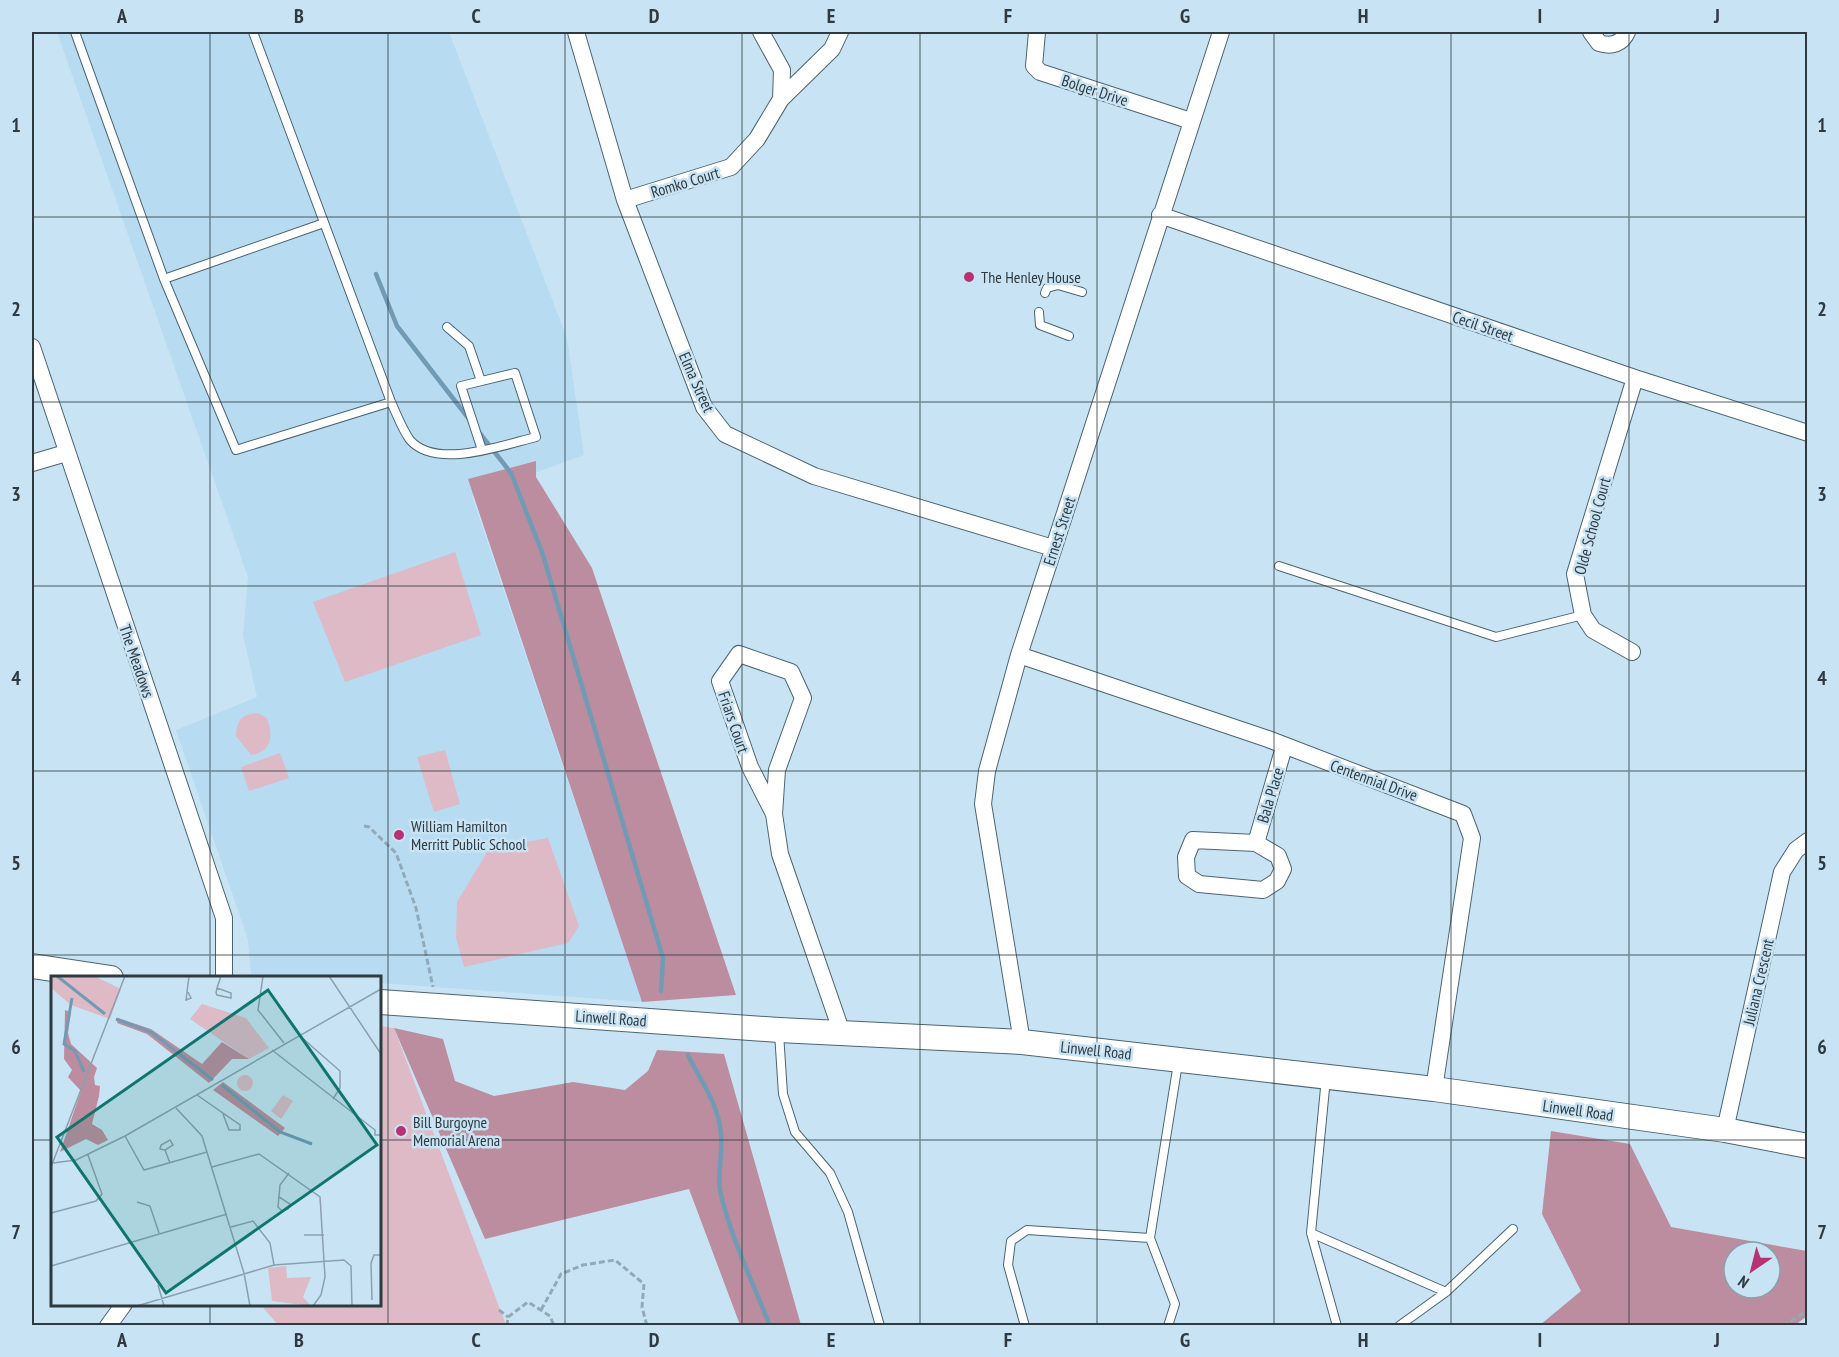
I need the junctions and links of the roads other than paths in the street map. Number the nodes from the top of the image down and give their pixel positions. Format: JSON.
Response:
{"nodes":[{"id":1,"x":75,"y":32,"type":"edge"},
{"id":2,"x":253,"y":32,"type":"edge"},
{"id":3,"x":576,"y":32,"type":"edge"},
{"id":4,"x":761,"y":32,"type":"edge"},
{"id":5,"x":840,"y":32,"type":"edge"},
{"id":6,"x":1036,"y":32,"type":"edge"},
{"id":7,"x":1221,"y":32,"type":"edge"},
{"id":8,"x":1591,"y":32,"type":"edge"},
{"id":9,"x":1627,"y":32,"type":"edge"},
{"id":10,"x":781,"y":99,"type":"junction"},
{"id":11,"x":1191,"y":121,"type":"junction"},
{"id":12,"x":625,"y":200,"type":"junction"},
{"id":13,"x":1160,"y":215,"type":"junction"},
{"id":14,"x":324,"y":223,"type":"junction"},
{"id":15,"x":164,"y":279,"type":"junction"},
{"id":16,"x":1082,"y":292,"type":"dead end"},
{"id":17,"x":1045,"y":293,"type":"dead end"},
{"id":18,"x":1039,"y":312,"type":"dead end"},
{"id":19,"x":447,"y":327,"type":"dead end"},
{"id":20,"x":1069,"y":336,"type":"dead end"},
{"id":21,"x":32,"y":347,"type":"edge"},
{"id":22,"x":1635,"y":378,"type":"junction"},
{"id":23,"x":481,"y":381,"type":"junction"},
{"id":24,"x":391,"y":402,"type":"junction"},
{"id":25,"x":1808,"y":433,"type":"edge"},
{"id":26,"x":482,"y":450,"type":"junction"},
{"id":27,"x":66,"y":453,"type":"junction"},
{"id":28,"x":32,"y":464,"type":"edge"},
{"id":29,"x":1053,"y":548,"type":"junction"},
{"id":30,"x":1279,"y":567,"type":"dead end"},
{"id":31,"x":1584,"y":615,"type":"junction"},
{"id":32,"x":1632,"y":652,"type":"dead end"},
{"id":33,"x":1019,"y":655,"type":"junction"},
{"id":34,"x":1284,"y":747,"type":"junction"},
{"id":35,"x":774,"y":814,"type":"junction"},
{"id":36,"x":1808,"y":841,"type":"edge"},
{"id":37,"x":1256,"y":843,"type":"junction"},
{"id":38,"x":32,"y":966,"type":"edge"},
{"id":39,"x":98,"y":976,"type":"edge"},
{"id":40,"x":224,"y":976,"type":"edge"},
{"id":41,"x":381,"y":1002,"type":"edge"},
{"id":42,"x":779,"y":1030,"type":"junction"},
{"id":43,"x":842,"y":1033,"type":"junction"},
{"id":44,"x":1022,"y":1042,"type":"junction"},
{"id":45,"x":1179,"y":1060,"type":"junction"},
{"id":46,"x":1326,"y":1078,"type":"junction"},
{"id":47,"x":1434,"y":1089,"type":"junction"},
{"id":48,"x":1725,"y":1130,"type":"junction"},
{"id":49,"x":1808,"y":1146,"type":"edge"},
{"id":50,"x":1513,"y":1229,"type":"dead end"},
{"id":51,"x":1311,"y":1233,"type":"junction"},
{"id":52,"x":1150,"y":1238,"type":"junction"},
{"id":53,"x":1446,"y":1292,"type":"junction"},
{"id":54,"x":123,"y":1306,"type":"edge"},
{"id":55,"x":108,"y":1326,"type":"edge"},
{"id":56,"x":880,"y":1326,"type":"edge"},
{"id":57,"x":1025,"y":1326,"type":"edge"},
{"id":58,"x":1168,"y":1326,"type":"edge"},
{"id":59,"x":1337,"y":1326,"type":"edge"},
{"id":60,"x":1399,"y":1326,"type":"edge"}],
"edges":[{"from":1,"to":15,"type":"lane"},
{"from":2,"to":14,"type":"lane"},
{"from":3,"to":12,"type":"street","name":"Elma Street"},
{"from":4,"to":10,"type":"street","name":"Romko Court"},
{"from":5,"to":10,"type":"street","name":"Romko Court"},
{"from":6,"to":11,"type":"street","name":"Bolger Drive"},
{"from":7,"to":11,"type":"street","name":"Ernest Street"},
{"from":8,"to":9,"type":"street"},
{"from":10,"to":12,"type":"street","name":"Romko Court"},
{"from":11,"to":13,"type":"street","name":"Ernest Street"},
{"from":12,"to":29,"type":"street","name":"Elma Street"},
{"from":13,"to":22,"type":"street","name":"Cecil Street"},
{"from":13,"to":29,"type":"street","name":"Ernest Street"},
{"from":14,"to":15,"type":"lane"},
{"from":14,"to":24,"type":"lane"},
{"from":15,"to":24,"type":"lane"},
{"from":16,"to":17,"type":"lane"},
{"from":18,"to":20,"type":"lane"},
{"from":19,"to":23,"type":"lane"},
{"from":21,"to":27,"type":"street","name":"The Meadows"},
{"from":22,"to":25,"type":"street","name":"Cecil Street"},
{"from":22,"to":31,"type":"street","name":"Olde School Court"},
{"from":23,"to":26,"type":"lane"},
{"from":23,"to":26,"type":"lane"},
{"from":24,"to":26,"type":"lane"},
{"from":27,"to":28,"type":"street"},
{"from":27,"to":40,"type":"street","name":"The Meadows"},
{"from":29,"to":33,"type":"street","name":"Ernest Street"},
{"from":30,"to":31,"type":"lane"},
{"from":31,"to":32,"type":"street"},
{"from":33,"to":34,"type":"street","name":"Centennial Drive"},
{"from":33,"to":44,"type":"street","name":"Ernest Street"},
{"from":34,"to":37,"type":"street","name":"Bala Place"},
{"from":34,"to":47,"type":"street","name":"Centennial Drive"},
{"from":35,"to":35,"type":"street","name":"Friars Court"},
{"from":35,"to":43,"type":"street","name":"Friars Court"},
{"from":36,"to":48,"type":"street","name":"Juliana Crescent"},
{"from":37,"to":37,"type":"street","name":"Bala Place"},
{"from":38,"to":39,"type":"main road"},
{"from":41,"to":42,"type":"main road","name":"Linwell Road"},
{"from":42,"to":43,"type":"main road","name":"Linwell Road"},
{"from":42,"to":56,"type":"lane"},
{"from":43,"to":44,"type":"main road","name":"Linwell Road"},
{"from":44,"to":45,"type":"main road","name":"Linwell Road"},
{"from":45,"to":46,"type":"main road","name":"Linwell Road"},
{"from":45,"to":52,"type":"lane"},
{"from":46,"to":47,"type":"main road","name":"Linwell Road"},
{"from":46,"to":51,"type":"lane"},
{"from":47,"to":48,"type":"main road","name":"Linwell Road"},
{"from":48,"to":49,"type":"main road","name":"Linwell Road"},
{"from":50,"to":53,"type":"lane"},
{"from":51,"to":53,"type":"lane"},
{"from":51,"to":59,"type":"lane"},
{"from":52,"to":57,"type":"lane"},
{"from":52,"to":58,"type":"lane"},
{"from":53,"to":60,"type":"lane"},
{"from":54,"to":55,"type":"street"}]}
